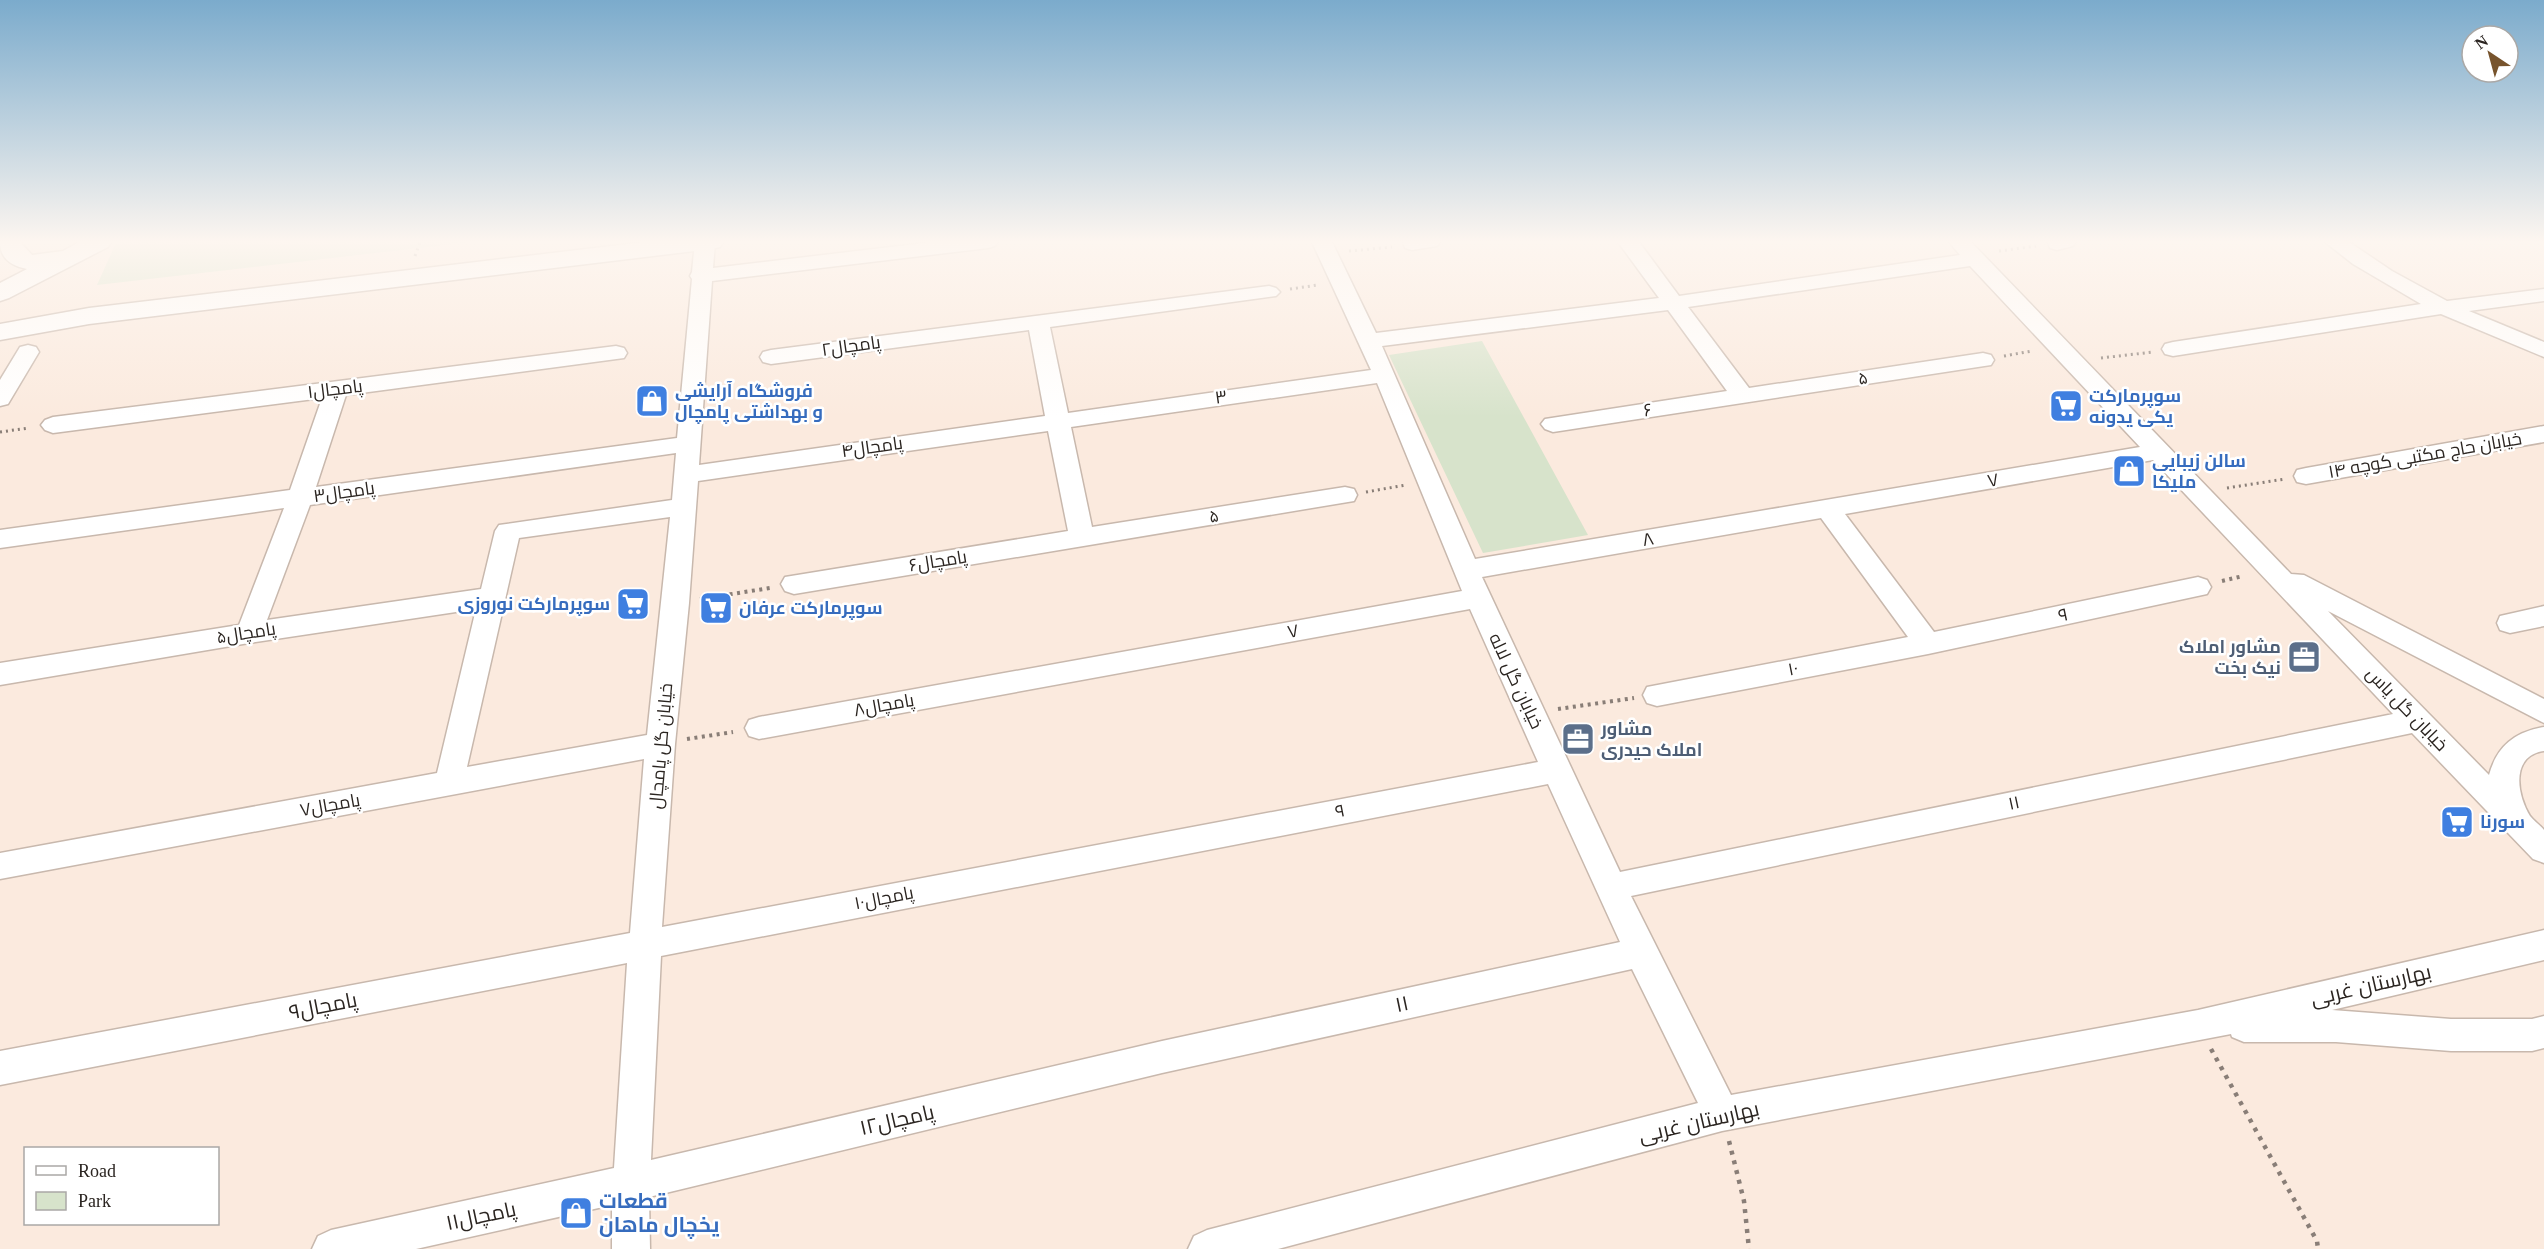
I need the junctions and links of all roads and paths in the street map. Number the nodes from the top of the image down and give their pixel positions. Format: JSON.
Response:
{"nodes":[{"id":1,"x":222,"y":300,"type":"edge"},
{"id":2,"x":698,"y":300,"type":"edge"},
{"id":3,"x":1205,"y":300,"type":"edge"},
{"id":4,"x":1349,"y":300,"type":"edge"},
{"id":5,"x":1672,"y":300,"type":"edge"},
{"id":6,"x":1690,"y":300,"type":"edge"},
{"id":7,"x":2015,"y":300,"type":"edge"},
{"id":8,"x":2426,"y":300,"type":"edge"},
{"id":9,"x":2502,"y":300,"type":"edge"},
{"id":10,"x":0,"y":303,"type":"edge"},
{"id":11,"x":1674,"y":303,"type":"junction"},
{"id":12,"x":2440,"y":308,"type":"junction"},
{"id":13,"x":89,"y":316,"type":"junction"},
{"id":14,"x":1038,"y":322,"type":"junction"},
{"id":15,"x":0,"y":332,"type":"edge"},
{"id":16,"x":1368,"y":341,"type":"junction"},
{"id":17,"x":2173,"y":349,"type":"joint"},
{"id":18,"x":2544,"y":350,"type":"edge"},
{"id":19,"x":28,"y":352,"type":"dead end"},
{"id":20,"x":616,"y":353,"type":"dead end"},
{"id":21,"x":2066,"y":353,"type":"junction"},
{"id":22,"x":771,"y":357,"type":"dead end"},
{"id":23,"x":1983,"y":360,"type":"joint"},
{"id":24,"x":1385,"y":375,"type":"junction"},
{"id":25,"x":336,"y":389,"type":"junction"},
{"id":26,"x":1744,"y":397,"type":"junction"},
{"id":27,"x":0,"y":399,"type":"edge"},
{"id":28,"x":1058,"y":420,"type":"junction"},
{"id":29,"x":1553,"y":424,"type":"dead end"},
{"id":30,"x":53,"y":425,"type":"dead end"},
{"id":31,"x":2544,"y":434,"type":"edge"},
{"id":32,"x":688,"y":444,"type":"junction"},
{"id":33,"x":2160,"y":451,"type":"junction"},
{"id":34,"x":686,"y":475,"type":"junction"},
{"id":35,"x":2306,"y":476,"type":"joint"},
{"id":36,"x":1430,"y":482,"type":"junction"},
{"id":37,"x":2199,"y":492,"type":"junction"},
{"id":38,"x":1345,"y":495,"type":"joint"},
{"id":39,"x":300,"y":499,"type":"junction"},
{"id":40,"x":683,"y":507,"type":"junction"},
{"id":41,"x":1827,"y":508,"type":"junction"},
{"id":42,"x":1082,"y":538,"type":"junction"},
{"id":43,"x":0,"y":539,"type":"edge"},
{"id":44,"x":2270,"y":569,"type":"junction"},
{"id":45,"x":1468,"y":570,"type":"junction"},
{"id":46,"x":794,"y":584,"type":"joint"},
{"id":47,"x":2198,"y":587,"type":"joint"},
{"id":48,"x":494,"y":597,"type":"junction"},
{"id":49,"x":1478,"y":598,"type":"junction"},
{"id":50,"x":676,"y":603,"type":"junction"},
{"id":51,"x":2544,"y":616,"type":"edge"},
{"id":52,"x":2510,"y":622,"type":"dead end"},
{"id":53,"x":249,"y":633,"type":"junction"},
{"id":54,"x":1928,"y":644,"type":"junction"},
{"id":55,"x":1107,"y":665,"type":"joint"},
{"id":56,"x":0,"y":674,"type":"edge"},
{"id":57,"x":1658,"y":694,"type":"joint"},
{"id":58,"x":2544,"y":712,"type":"edge"},
{"id":59,"x":1531,"y":714,"type":"junction"},
{"id":60,"x":2418,"y":720,"type":"junction"},
{"id":61,"x":759,"y":728,"type":"joint"},
{"id":62,"x":2544,"y":739,"type":"edge"},
{"id":63,"x":660,"y":744,"type":"junction"},
{"id":64,"x":1557,"y":770,"type":"junction"},
{"id":65,"x":449,"y":783,"type":"junction"},
{"id":66,"x":2544,"y":849,"type":"edge"},
{"id":67,"x":1123,"y":852,"type":"joint"},
{"id":68,"x":0,"y":866,"type":"edge"},
{"id":69,"x":1611,"y":887,"type":"junction"},
{"id":70,"x":645,"y":944,"type":"junction"},
{"id":71,"x":2544,"y":945,"type":"edge"},
{"id":72,"x":1641,"y":952,"type":"junction"},
{"id":73,"x":2198,"y":1026,"type":"junction"},
{"id":74,"x":2544,"y":1032,"type":"edge"},
{"id":75,"x":1162,"y":1057,"type":"joint"},
{"id":76,"x":0,"y":1068,"type":"edge"},
{"id":77,"x":1722,"y":1114,"type":"junction"},
{"id":78,"x":631,"y":1183,"type":"junction"},
{"id":79,"x":331,"y":1249,"type":"edge"},
{"id":80,"x":631,"y":1249,"type":"edge"},
{"id":81,"x":1207,"y":1249,"type":"edge"},
{"id":82,"x":1749,"y":1249,"type":"edge"},
{"id":83,"x":2318,"y":1249,"type":"edge"}],
"edges":[{"from":1,"to":13,"type":"main road"},
{"from":2,"to":32,"type":"street","name":"خیابان گل پامچال"},
{"from":3,"to":14,"type":"street","name":"پامچال۲"},
{"from":4,"to":16,"type":"street","name":"خیابان گل لاله"},
{"from":5,"to":11,"type":"street"},
{"from":6,"to":11,"type":"street"},
{"from":7,"to":21,"type":"street","name":"خیابان گل یاس"},
{"from":8,"to":12,"type":"street"},
{"from":9,"to":12,"type":"street"},
{"from":10,"to":13,"type":"main road"},
{"from":11,"to":16,"type":"street"},
{"from":11,"to":26,"type":"street"},
{"from":12,"to":17,"type":"street"},
{"from":12,"to":18,"type":"street"},
{"from":13,"to":15,"type":"main road"},
{"from":14,"to":22,"type":"street","name":"پامچال۲"},
{"from":14,"to":28,"type":"street"},
{"from":16,"to":24,"type":"street","name":"خیابان گل لاله"},
{"from":17,"to":21,"type":"path"},
{"from":19,"to":27,"type":"street"},
{"from":20,"to":25,"type":"street","name":"پامچال۱"},
{"from":21,"to":23,"type":"path"},
{"from":21,"to":33,"type":"street","name":"خیابان گل یاس"},
{"from":23,"to":26,"type":"street","name":"۵"},
{"from":24,"to":28,"type":"street","name":"۳"},
{"from":24,"to":36,"type":"street","name":"خیابان گل لاله"},
{"from":25,"to":30,"type":"street","name":"پامچال۱"},
{"from":25,"to":39,"type":"street"},
{"from":26,"to":29,"type":"street","name":"۶"},
{"from":28,"to":34,"type":"street","name":"پامچال۴"},
{"from":28,"to":42,"type":"street"},
{"from":31,"to":35,"type":"street","name":"خیابان حاج مکتبی کوچه ۱۴"},
{"from":32,"to":34,"type":"street","name":"خیابان گل پامچال"},
{"from":32,"to":39,"type":"street","name":"پامچال۳"},
{"from":33,"to":37,"type":"street","name":"خیابان گل یاس"},
{"from":33,"to":41,"type":"street","name":"۷"},
{"from":34,"to":40,"type":"street","name":"خیابان گل پامچال"},
{"from":35,"to":37,"type":"path"},
{"from":36,"to":38,"type":"path"},
{"from":36,"to":45,"type":"street","name":"خیابان گل لاله"},
{"from":37,"to":44,"type":"street","name":"خیابان گل یاس"},
{"from":38,"to":42,"type":"street","name":"۵"},
{"from":39,"to":43,"type":"street","name":"پامچال۳"},
{"from":39,"to":53,"type":"street"},
{"from":40,"to":48,"type":"street"},
{"from":40,"to":50,"type":"street","name":"خیابان گل پامچال"},
{"from":41,"to":45,"type":"street","name":"۸"},
{"from":41,"to":54,"type":"street"},
{"from":42,"to":46,"type":"street","name":"پامچال۶"},
{"from":44,"to":47,"type":"path"},
{"from":44,"to":58,"type":"street","name":"خیابان گل یاس"},
{"from":44,"to":60,"type":"street","name":"خیابان گل یاس"},
{"from":45,"to":49,"type":"street","name":"خیابان گل لاله"},
{"from":46,"to":50,"type":"path"},
{"from":47,"to":54,"type":"street","name":"۹"},
{"from":48,"to":53,"type":"street","name":"پامچال۵"},
{"from":48,"to":65,"type":"street"},
{"from":49,"to":55,"type":"street","name":"۷"},
{"from":49,"to":59,"type":"street","name":"خیابان گل لاله"},
{"from":50,"to":63,"type":"street","name":"خیابان گل پامچال"},
{"from":51,"to":52,"type":"street"},
{"from":53,"to":56,"type":"street","name":"پامچال۵"},
{"from":54,"to":57,"type":"street","name":"۱۰"},
{"from":55,"to":61,"type":"street","name":"پامچال۸"},
{"from":57,"to":59,"type":"path"},
{"from":59,"to":64,"type":"street","name":"خیابان گل لاله"},
{"from":60,"to":66,"type":"street","name":"خیابان گل یاس"},
{"from":60,"to":69,"type":"street","name":"۱۱"},
{"from":61,"to":63,"type":"path"},
{"from":62,"to":66,"type":"street"},
{"from":63,"to":65,"type":"street","name":"پامچال۷"},
{"from":63,"to":70,"type":"street","name":"خیابان گل پامچال"},
{"from":64,"to":67,"type":"street","name":"۹"},
{"from":64,"to":69,"type":"street","name":"خیابان گل لاله"},
{"from":65,"to":68,"type":"street","name":"پامچال۷"},
{"from":67,"to":70,"type":"street","name":"پامچال۱۰"},
{"from":69,"to":72,"type":"street","name":"خیابان گل لاله"},
{"from":70,"to":76,"type":"street","name":"پامچال۹"},
{"from":70,"to":78,"type":"street","name":"خیابان گل پامچال"},
{"from":71,"to":73,"type":"street","name":"بهارستان غربی"},
{"from":72,"to":75,"type":"street","name":"۱۱"},
{"from":72,"to":77,"type":"street","name":"خیابان گل لاله"},
{"from":73,"to":74,"type":"street","name":"بهارستان غربی"},
{"from":73,"to":77,"type":"street","name":"بهارستان غربی"},
{"from":73,"to":83,"type":"path"},
{"from":75,"to":78,"type":"street","name":"پامچال۱۲"},
{"from":77,"to":81,"type":"street","name":"بهارستان غربی"},
{"from":77,"to":82,"type":"path"},
{"from":78,"to":79,"type":"street","name":"پامچال۱۱"},
{"from":78,"to":80,"type":"street","name":"خیابان گل پامچال"}]}
